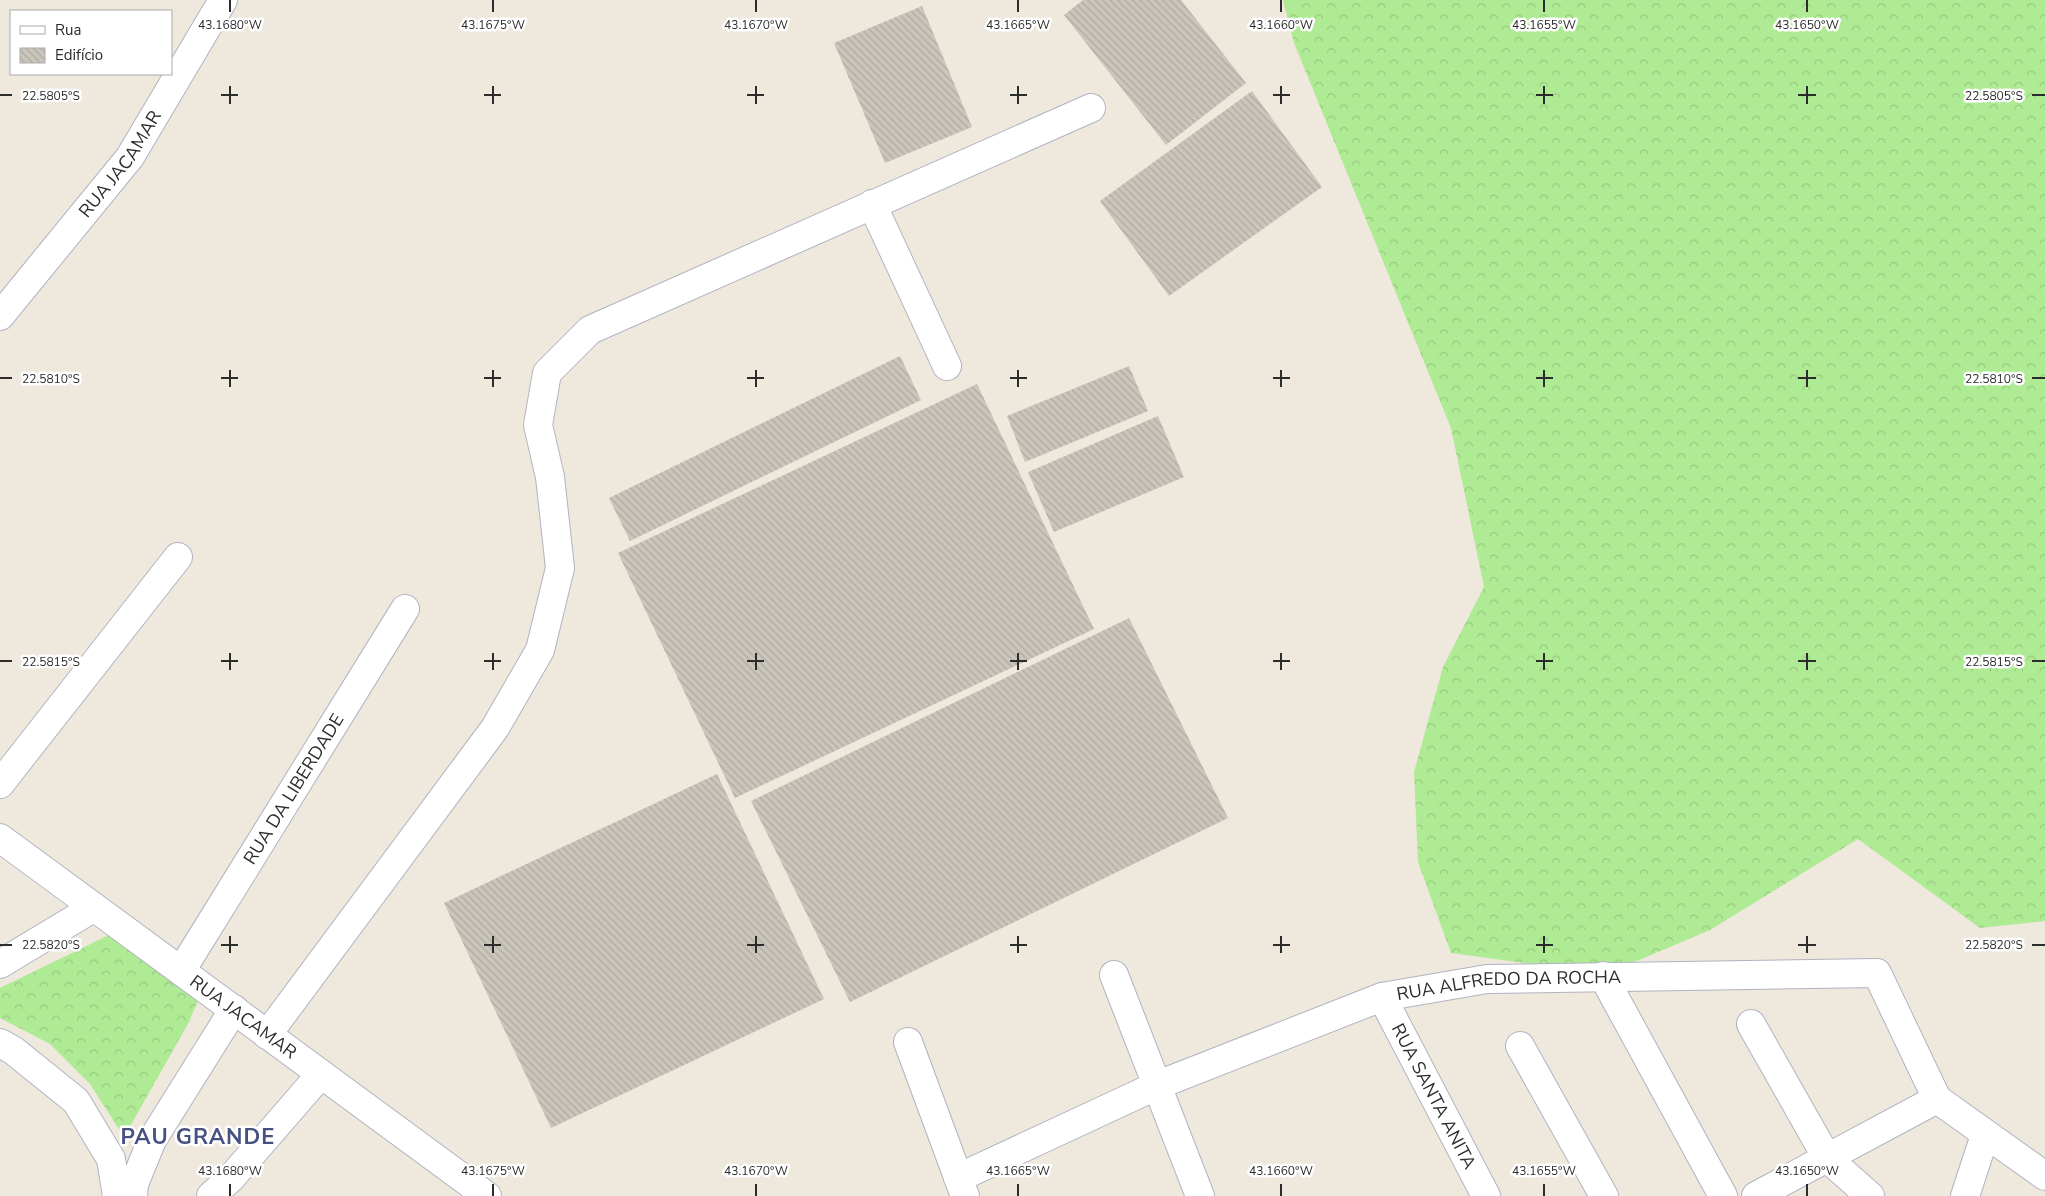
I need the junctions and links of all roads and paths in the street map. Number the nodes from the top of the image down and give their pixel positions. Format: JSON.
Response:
{"nodes":[{"id":1,"x":223,"y":0,"type":"edge"},
{"id":2,"x":1091,"y":108,"type":"dead end"},
{"id":3,"x":872,"y":204,"type":"junction"},
{"id":4,"x":0,"y":316,"type":"edge"},
{"id":5,"x":947,"y":366,"type":"dead end"},
{"id":6,"x":178,"y":557,"type":"dead end"},
{"id":7,"x":405,"y":609,"type":"dead end"},
{"id":8,"x":0,"y":784,"type":"edge"},
{"id":9,"x":0,"y":838,"type":"edge"},
{"id":10,"x":94,"y":908,"type":"junction"},
{"id":11,"x":0,"y":964,"type":"edge"},
{"id":12,"x":181,"y":971,"type":"junction"},
{"id":13,"x":1114,"y":975,"type":"dead end"},
{"id":14,"x":1603,"y":976,"type":"junction"},
{"id":15,"x":1382,"y":997,"type":"junction"},
{"id":16,"x":234,"y":1008,"type":"junction"},
{"id":17,"x":1751,"y":1024,"type":"dead end"},
{"id":18,"x":267,"y":1035,"type":"junction"},
{"id":19,"x":908,"y":1042,"type":"dead end"},
{"id":20,"x":0,"y":1043,"type":"edge"},
{"id":21,"x":1520,"y":1046,"type":"dead end"},
{"id":22,"x":321,"y":1074,"type":"junction"},
{"id":23,"x":1158,"y":1085,"type":"junction"},
{"id":24,"x":1936,"y":1099,"type":"junction"},
{"id":25,"x":1985,"y":1135,"type":"junction"},
{"id":26,"x":1827,"y":1158,"type":"junction"},
{"id":27,"x":2045,"y":1176,"type":"edge"},
{"id":28,"x":961,"y":1187,"type":"edge"},
{"id":29,"x":117,"y":1196,"type":"edge"},
{"id":30,"x":133,"y":1196,"type":"edge"},
{"id":31,"x":211,"y":1196,"type":"edge"},
{"id":32,"x":487,"y":1196,"type":"edge"},
{"id":33,"x":1200,"y":1196,"type":"edge"},
{"id":34,"x":1486,"y":1196,"type":"edge"},
{"id":35,"x":1604,"y":1196,"type":"edge"},
{"id":36,"x":1723,"y":1196,"type":"edge"},
{"id":37,"x":1756,"y":1196,"type":"edge"},
{"id":38,"x":1870,"y":1196,"type":"edge"},
{"id":39,"x":1965,"y":1196,"type":"edge"}],
"edges":[{"from":1,"to":4,"type":"street","name":"RUA JACAMAR"},
{"from":2,"to":3,"type":"street"},
{"from":3,"to":5,"type":"street"},
{"from":3,"to":18,"type":"street"},
{"from":6,"to":8,"type":"street"},
{"from":7,"to":12,"type":"street","name":"RUA DA LIBERDADE"},
{"from":9,"to":10,"type":"street","name":"RUA JACAMAR"},
{"from":10,"to":11,"type":"street"},
{"from":10,"to":12,"type":"street","name":"RUA JACAMAR"},
{"from":12,"to":16,"type":"street","name":"RUA JACAMAR"},
{"from":13,"to":23,"type":"street"},
{"from":14,"to":15,"type":"street","name":"RUA ALFREDO DA ROCHA"},
{"from":14,"to":24,"type":"street","name":"RUA ALFREDO DA ROCHA"},
{"from":14,"to":36,"type":"street"},
{"from":15,"to":23,"type":"street","name":"RUA ALFREDO DA ROCHA"},
{"from":15,"to":34,"type":"street","name":"RUA SANTA ANITA"},
{"from":16,"to":18,"type":"street","name":"RUA JACAMAR"},
{"from":16,"to":30,"type":"street"},
{"from":17,"to":26,"type":"street"},
{"from":18,"to":22,"type":"street","name":"RUA JACAMAR"},
{"from":19,"to":28,"type":"street"},
{"from":20,"to":29,"type":"street"},
{"from":21,"to":35,"type":"street"},
{"from":22,"to":31,"type":"street"},
{"from":22,"to":32,"type":"street","name":"RUA JACAMAR"},
{"from":23,"to":28,"type":"street","name":"RUA ALFREDO DA ROCHA"},
{"from":23,"to":33,"type":"street"},
{"from":24,"to":25,"type":"street"},
{"from":24,"to":26,"type":"street"},
{"from":25,"to":27,"type":"street"},
{"from":25,"to":39,"type":"street"},
{"from":26,"to":37,"type":"street"},
{"from":26,"to":38,"type":"street"}]}
